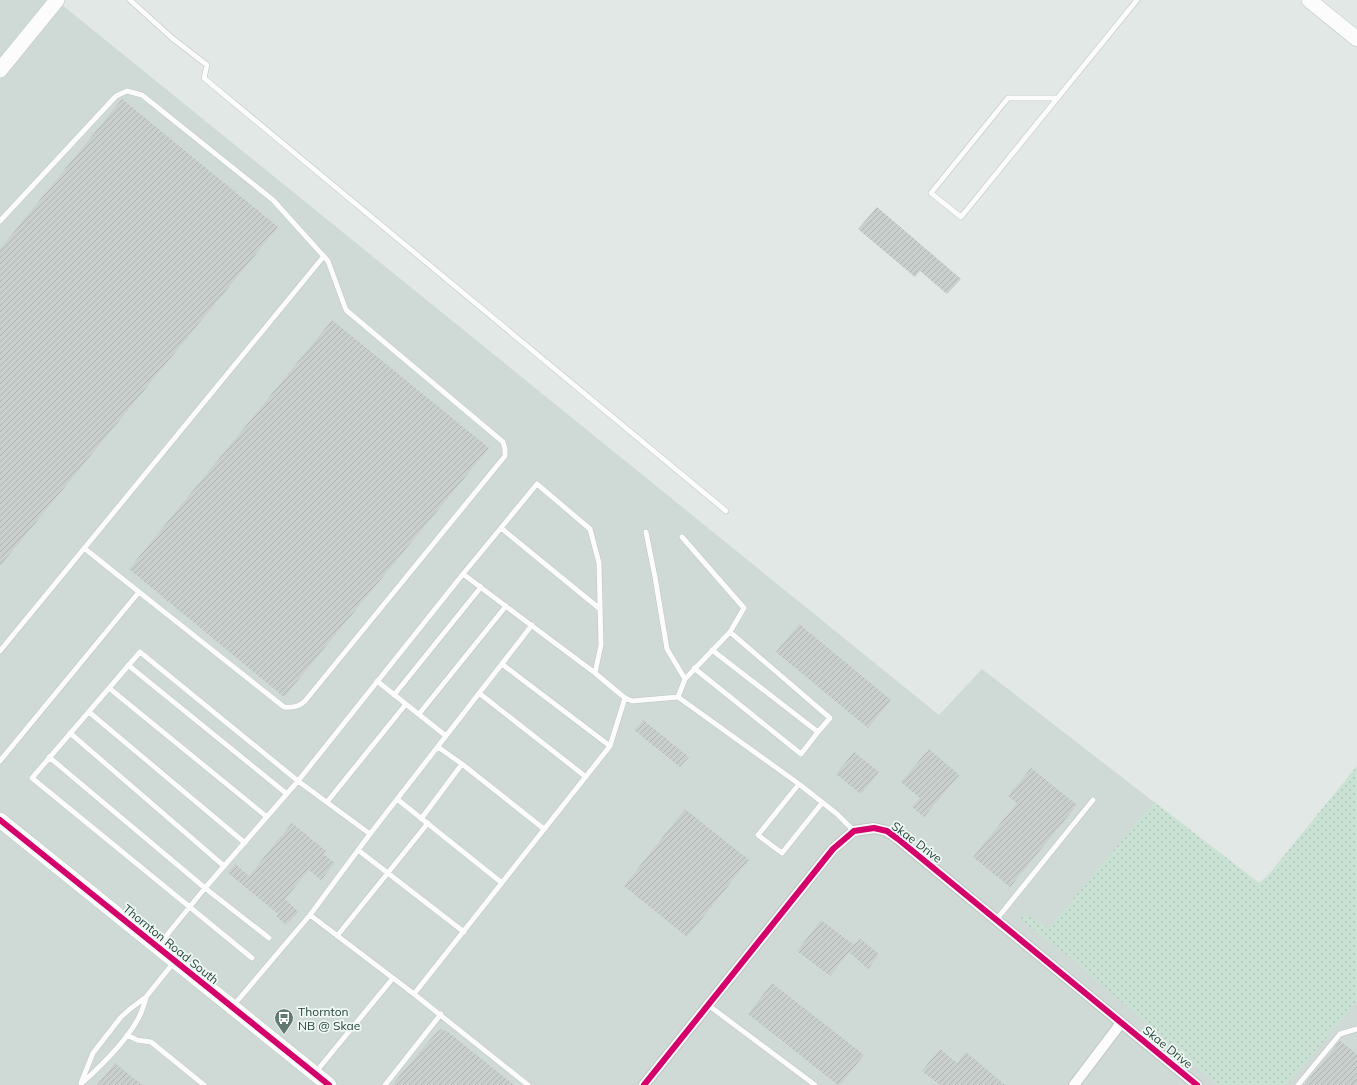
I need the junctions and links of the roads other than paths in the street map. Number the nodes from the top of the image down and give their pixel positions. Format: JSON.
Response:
{"nodes":[{"id":1,"x":57,"y":0,"type":"edge"},
{"id":2,"x":130,"y":0,"type":"edge"},
{"id":3,"x":1137,"y":0,"type":"edge"},
{"id":4,"x":1309,"y":0,"type":"edge"},
{"id":5,"x":1357,"y":39,"type":"edge"},
{"id":6,"x":0,"y":70,"type":"edge"},
{"id":7,"x":1057,"y":98,"type":"junction"},
{"id":8,"x":0,"y":221,"type":"edge"},
{"id":9,"x":324,"y":256,"type":"junction"},
{"id":10,"x":726,"y":511,"type":"dead end"},
{"id":11,"x":501,"y":528,"type":"junction"},
{"id":12,"x":646,"y":532,"type":"dead end"},
{"id":13,"x":682,"y":537,"type":"dead end"},
{"id":14,"x":84,"y":548,"type":"junction"},
{"id":15,"x":463,"y":574,"type":"junction"},
{"id":16,"x":481,"y":587,"type":"junction"},
{"id":17,"x":139,"y":592,"type":"junction"},
{"id":18,"x":506,"y":606,"type":"junction"},
{"id":19,"x":600,"y":609,"type":"junction"},
{"id":20,"x":532,"y":625,"type":"junction"},
{"id":21,"x":730,"y":632,"type":"junction"},
{"id":22,"x":712,"y":650,"type":"junction"},
{"id":23,"x":0,"y":651,"type":"edge"},
{"id":24,"x":502,"y":664,"type":"junction"},
{"id":25,"x":128,"y":665,"type":"junction"},
{"id":26,"x":694,"y":668,"type":"junction"},
{"id":27,"x":595,"y":673,"type":"junction"},
{"id":28,"x":685,"y":679,"type":"junction"},
{"id":29,"x":377,"y":681,"type":"junction"},
{"id":30,"x":109,"y":688,"type":"junction"},
{"id":31,"x":394,"y":694,"type":"junction"},
{"id":32,"x":479,"y":694,"type":"junction"},
{"id":33,"x":678,"y":697,"type":"junction"},
{"id":34,"x":625,"y":698,"type":"junction"},
{"id":35,"x":406,"y":704,"type":"junction"},
{"id":36,"x":89,"y":712,"type":"junction"},
{"id":37,"x":419,"y":714,"type":"junction"},
{"id":38,"x":818,"y":732,"type":"junction"},
{"id":39,"x":70,"y":733,"type":"junction"},
{"id":40,"x":446,"y":736,"type":"junction"},
{"id":41,"x":610,"y":746,"type":"junction"},
{"id":42,"x":438,"y":747,"type":"junction"},
{"id":43,"x":49,"y":757,"type":"junction"},
{"id":44,"x":0,"y":761,"type":"edge"},
{"id":45,"x":462,"y":764,"type":"junction"},
{"id":46,"x":586,"y":777,"type":"junction"},
{"id":47,"x":298,"y":781,"type":"junction"},
{"id":48,"x":799,"y":784,"type":"junction"},
{"id":49,"x":287,"y":794,"type":"junction"},
{"id":50,"x":397,"y":799,"type":"junction"},
{"id":51,"x":1093,"y":800,"type":"dead end"},
{"id":52,"x":327,"y":802,"type":"junction"},
{"id":53,"x":822,"y":803,"type":"junction"},
{"id":54,"x":267,"y":817,"type":"junction"},
{"id":55,"x":421,"y":819,"type":"junction"},
{"id":56,"x":0,"y":820,"type":"edge"},
{"id":57,"x":428,"y":823,"type":"junction"},
{"id":58,"x":544,"y":829,"type":"junction"},
{"id":59,"x":854,"y":831,"type":"junction"},
{"id":60,"x":370,"y":834,"type":"junction"},
{"id":61,"x":245,"y":843,"type":"junction"},
{"id":62,"x":358,"y":850,"type":"junction"},
{"id":63,"x":224,"y":866,"type":"junction"},
{"id":64,"x":387,"y":873,"type":"junction"},
{"id":65,"x":502,"y":883,"type":"junction"},
{"id":66,"x":205,"y":888,"type":"junction"},
{"id":67,"x":190,"y":906,"type":"junction"},
{"id":68,"x":310,"y":915,"type":"junction"},
{"id":69,"x":996,"y":920,"type":"junction"},
{"id":70,"x":464,"y":932,"type":"junction"},
{"id":71,"x":337,"y":936,"type":"junction"},
{"id":72,"x":269,"y":938,"type":"dead end"},
{"id":73,"x":157,"y":947,"type":"junction"},
{"id":74,"x":252,"y":958,"type":"dead end"},
{"id":75,"x":175,"y":961,"type":"junction"},
{"id":76,"x":393,"y":978,"type":"junction"},
{"id":77,"x":414,"y":994,"type":"junction"},
{"id":78,"x":146,"y":997,"type":"junction"},
{"id":79,"x":708,"y":1005,"type":"junction"},
{"id":80,"x":232,"y":1007,"type":"junction"},
{"id":81,"x":441,"y":1014,"type":"junction"},
{"id":82,"x":1121,"y":1023,"type":"junction"},
{"id":83,"x":1357,"y":1029,"type":"edge"},
{"id":84,"x":127,"y":1034,"type":"junction"},
{"id":85,"x":321,"y":1080,"type":"edge"},
{"id":86,"x":80,"y":1084,"type":"edge"},
{"id":87,"x":204,"y":1085,"type":"edge"},
{"id":88,"x":385,"y":1085,"type":"edge"},
{"id":89,"x":528,"y":1085,"type":"edge"},
{"id":90,"x":644,"y":1085,"type":"edge"},
{"id":91,"x":815,"y":1085,"type":"edge"},
{"id":92,"x":1074,"y":1085,"type":"edge"},
{"id":93,"x":1198,"y":1085,"type":"edge"},
{"id":94,"x":1298,"y":1085,"type":"edge"}],
"edges":[{"from":1,"to":6,"type":"street"},
{"from":2,"to":10,"type":"lane"},
{"from":3,"to":7,"type":"lane"},
{"from":4,"to":5,"type":"street"},
{"from":7,"to":7,"type":"lane"},
{"from":8,"to":9,"type":"lane"},
{"from":9,"to":14,"type":"lane"},
{"from":9,"to":17,"type":"lane"},
{"from":11,"to":15,"type":"lane"},
{"from":11,"to":19,"type":"lane"},
{"from":11,"to":19,"type":"lane"},
{"from":12,"to":28,"type":"lane"},
{"from":13,"to":21,"type":"lane"},
{"from":14,"to":17,"type":"lane"},
{"from":14,"to":23,"type":"lane"},
{"from":15,"to":16,"type":"lane"},
{"from":15,"to":29,"type":"lane"},
{"from":16,"to":18,"type":"lane"},
{"from":16,"to":31,"type":"lane"},
{"from":17,"to":44,"type":"lane"},
{"from":18,"to":20,"type":"lane"},
{"from":18,"to":37,"type":"lane"},
{"from":19,"to":27,"type":"lane"},
{"from":20,"to":24,"type":"lane"},
{"from":20,"to":27,"type":"lane"},
{"from":21,"to":22,"type":"lane"},
{"from":21,"to":38,"type":"lane"},
{"from":22,"to":26,"type":"lane"},
{"from":22,"to":38,"type":"lane"},
{"from":24,"to":32,"type":"lane"},
{"from":24,"to":41,"type":"lane"},
{"from":25,"to":30,"type":"lane"},
{"from":25,"to":47,"type":"lane"},
{"from":25,"to":49,"type":"lane"},
{"from":26,"to":28,"type":"lane"},
{"from":26,"to":38,"type":"lane"},
{"from":27,"to":34,"type":"lane"},
{"from":28,"to":33,"type":"lane"},
{"from":29,"to":31,"type":"lane"},
{"from":29,"to":47,"type":"lane"},
{"from":30,"to":36,"type":"lane"},
{"from":30,"to":54,"type":"lane"},
{"from":31,"to":35,"type":"lane"},
{"from":32,"to":40,"type":"lane"},
{"from":32,"to":46,"type":"lane"},
{"from":33,"to":34,"type":"lane"},
{"from":33,"to":48,"type":"lane"},
{"from":34,"to":41,"type":"lane"},
{"from":35,"to":37,"type":"lane"},
{"from":35,"to":52,"type":"lane"},
{"from":36,"to":39,"type":"lane"},
{"from":36,"to":61,"type":"lane"},
{"from":37,"to":40,"type":"lane"},
{"from":39,"to":43,"type":"lane"},
{"from":39,"to":63,"type":"lane"},
{"from":40,"to":42,"type":"lane"},
{"from":41,"to":46,"type":"lane"},
{"from":42,"to":45,"type":"lane"},
{"from":42,"to":50,"type":"lane"},
{"from":43,"to":66,"type":"lane"},
{"from":43,"to":67,"type":"lane"},
{"from":45,"to":55,"type":"lane"},
{"from":45,"to":58,"type":"lane"},
{"from":46,"to":58,"type":"lane"},
{"from":47,"to":49,"type":"lane"},
{"from":47,"to":52,"type":"lane"},
{"from":48,"to":53,"type":"lane"},
{"from":48,"to":53,"type":"lane"},
{"from":49,"to":54,"type":"lane"},
{"from":50,"to":55,"type":"lane"},
{"from":50,"to":60,"type":"lane"},
{"from":51,"to":69,"type":"lane"},
{"from":52,"to":60,"type":"lane"},
{"from":53,"to":59,"type":"lane"},
{"from":54,"to":61,"type":"lane"},
{"from":55,"to":57,"type":"lane"},
{"from":56,"to":73,"type":"street","name":"Thornton Road South"},
{"from":57,"to":64,"type":"lane"},
{"from":57,"to":65,"type":"lane"},
{"from":58,"to":65,"type":"lane"},
{"from":59,"to":69,"type":"street","name":"Skae Drive"},
{"from":59,"to":79,"type":"street"},
{"from":60,"to":62,"type":"lane"},
{"from":61,"to":63,"type":"lane"},
{"from":62,"to":64,"type":"lane"},
{"from":62,"to":68,"type":"lane"},
{"from":63,"to":66,"type":"lane"},
{"from":64,"to":70,"type":"lane"},
{"from":64,"to":71,"type":"lane"},
{"from":65,"to":70,"type":"lane"},
{"from":66,"to":67,"type":"lane"},
{"from":66,"to":72,"type":"lane"},
{"from":67,"to":73,"type":"lane"},
{"from":67,"to":74,"type":"lane"},
{"from":68,"to":71,"type":"lane"},
{"from":68,"to":80,"type":"lane"},
{"from":69,"to":82,"type":"street","name":"Skae Drive"},
{"from":70,"to":77,"type":"lane"},
{"from":71,"to":76,"type":"lane"},
{"from":73,"to":75,"type":"street","name":"Thornton Road South"},
{"from":75,"to":78,"type":"lane"},
{"from":75,"to":80,"type":"street","name":"Thornton Road South"},
{"from":76,"to":77,"type":"lane"},
{"from":76,"to":85,"type":"lane"},
{"from":77,"to":81,"type":"lane"},
{"from":78,"to":84,"type":"lane"},
{"from":78,"to":86,"type":"lane"},
{"from":79,"to":90,"type":"street"},
{"from":79,"to":91,"type":"lane"},
{"from":80,"to":85,"type":"street","name":"Thornton Road South"},
{"from":81,"to":88,"type":"lane"},
{"from":81,"to":89,"type":"lane"},
{"from":82,"to":92,"type":"street"},
{"from":82,"to":93,"type":"street","name":"Skae Drive"},
{"from":83,"to":94,"type":"lane"},
{"from":84,"to":86,"type":"lane"},
{"from":84,"to":87,"type":"lane"}]}
